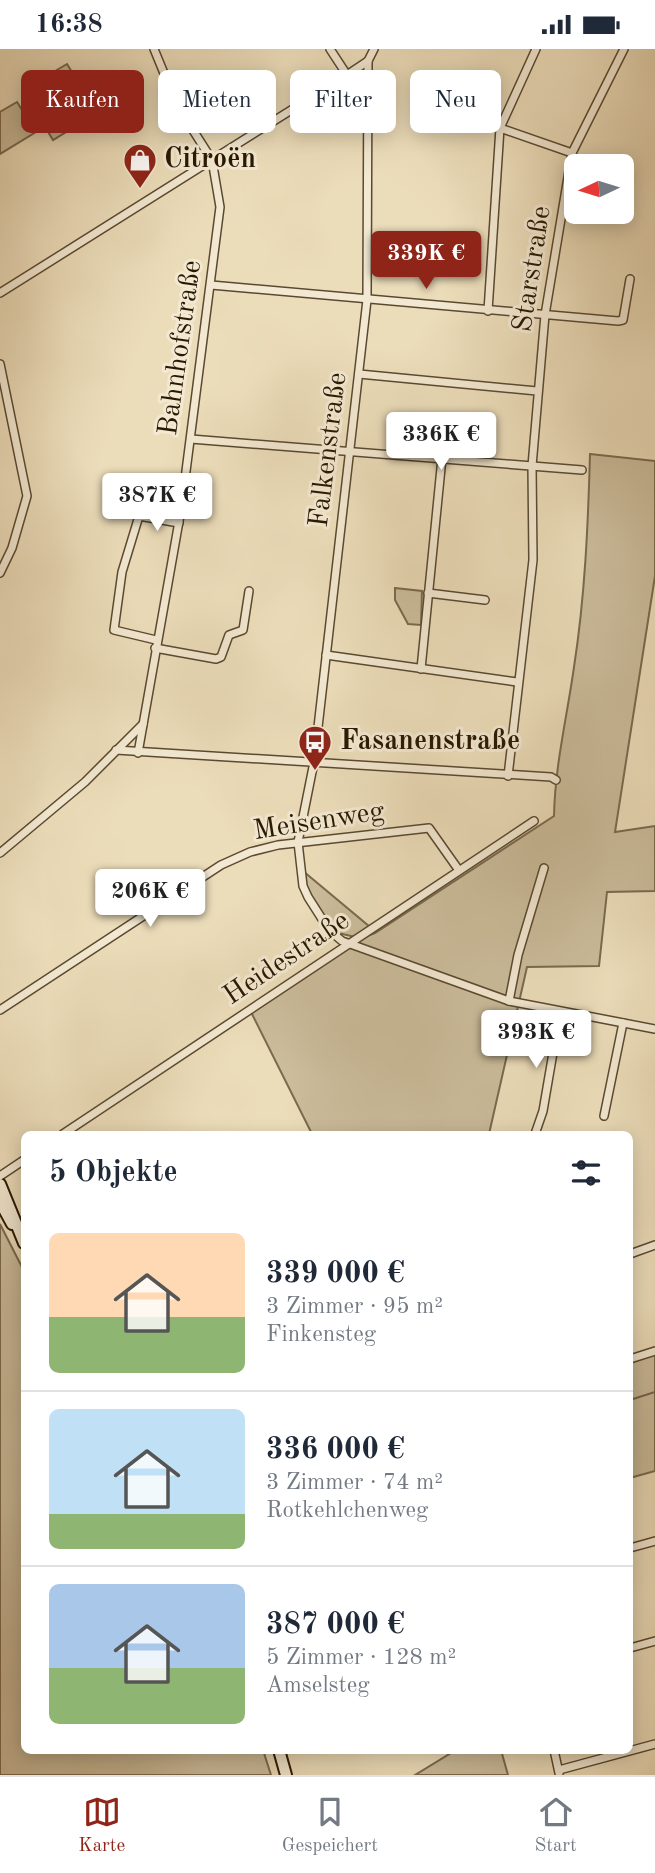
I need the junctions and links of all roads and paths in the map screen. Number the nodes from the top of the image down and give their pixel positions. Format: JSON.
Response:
{"nodes":[{"id":1,"x":154,"y":49,"type":"edge"},
{"id":2,"x":330,"y":49,"type":"edge"},
{"id":3,"x":374,"y":49,"type":"edge"},
{"id":4,"x":536,"y":49,"type":"edge"},
{"id":5,"x":624,"y":49,"type":"edge"},
{"id":6,"x":368,"y":61,"type":"junction"},
{"id":7,"x":344,"y":70,"type":"edge"},
{"id":8,"x":354,"y":70,"type":"edge"},
{"id":9,"x":290,"y":111,"type":"edge"},
{"id":10,"x":501,"y":126,"type":"edge"},
{"id":11,"x":501,"y":128,"type":"edge"},
{"id":12,"x":500,"y":133,"type":"edge"},
{"id":13,"x":572,"y":153,"type":"junction"},
{"id":14,"x":212,"y":160,"type":"junction"},
{"id":15,"x":630,"y":279,"type":"dead end"},
{"id":16,"x":211,"y":285,"type":"junction"},
{"id":17,"x":0,"y":293,"type":"edge"},
{"id":18,"x":367,"y":300,"type":"junction"},
{"id":19,"x":488,"y":311,"type":"junction"},
{"id":20,"x":545,"y":315,"type":"junction"},
{"id":21,"x":0,"y":364,"type":"edge"},
{"id":22,"x":359,"y":374,"type":"junction"},
{"id":23,"x":537,"y":391,"type":"junction"},
{"id":24,"x":191,"y":439,"type":"junction"},
{"id":25,"x":351,"y":452,"type":"junction"},
{"id":26,"x":442,"y":458,"type":"junction"},
{"id":27,"x":532,"y":465,"type":"junction"},
{"id":28,"x":582,"y":470,"type":"dead end"},
{"id":29,"x":179,"y":523,"type":"junction"},
{"id":30,"x":0,"y":573,"type":"edge"},
{"id":31,"x":249,"y":591,"type":"dead end"},
{"id":32,"x":428,"y":593,"type":"junction"},
{"id":33,"x":485,"y":600,"type":"dead end"},
{"id":34,"x":156,"y":644,"type":"junction"},
{"id":35,"x":326,"y":655,"type":"junction"},
{"id":36,"x":421,"y":669,"type":"junction"},
{"id":37,"x":517,"y":682,"type":"junction"},
{"id":38,"x":143,"y":723,"type":"junction"},
{"id":39,"x":116,"y":750,"type":"junction"},
{"id":40,"x":138,"y":753,"type":"junction"},
{"id":41,"x":314,"y":762,"type":"junction"},
{"id":42,"x":508,"y":776,"type":"junction"},
{"id":43,"x":556,"y":780,"type":"dead end"},
{"id":44,"x":534,"y":821,"type":"dead end"},
{"id":45,"x":299,"y":842,"type":"junction"},
{"id":46,"x":0,"y":853,"type":"edge"},
{"id":47,"x":544,"y":868,"type":"dead end"},
{"id":48,"x":458,"y":869,"type":"junction"},
{"id":49,"x":349,"y":943,"type":"junction"},
{"id":50,"x":509,"y":1001,"type":"junction"},
{"id":51,"x":0,"y":1010,"type":"edge"},
{"id":52,"x":560,"y":1012,"type":"junction"},
{"id":53,"x":623,"y":1023,"type":"junction"},
{"id":54,"x":655,"y":1029,"type":"edge"},
{"id":55,"x":604,"y":1116,"type":"dead end"},
{"id":56,"x":67,"y":1131,"type":"edge"},
{"id":57,"x":537,"y":1131,"type":"edge"},
{"id":58,"x":21,"y":1162,"type":"edge"},
{"id":59,"x":0,"y":1175,"type":"edge"},
{"id":60,"x":0,"y":1184,"type":"edge"},
{"id":61,"x":0,"y":1202,"type":"edge"},
{"id":62,"x":21,"y":1236,"type":"edge"},
{"id":63,"x":21,"y":1239,"type":"edge"},
{"id":64,"x":655,"y":1245,"type":"edge"},
{"id":65,"x":633,"y":1253,"type":"edge"},
{"id":66,"x":655,"y":1350,"type":"edge"},
{"id":67,"x":633,"y":1358,"type":"edge"},
{"id":68,"x":655,"y":1541,"type":"edge"},
{"id":69,"x":633,"y":1547,"type":"edge"},
{"id":70,"x":655,"y":1641,"type":"edge"},
{"id":71,"x":633,"y":1647,"type":"edge"},
{"id":72,"x":655,"y":1744,"type":"edge"},
{"id":73,"x":633,"y":1751,"type":"edge"},
{"id":74,"x":280,"y":1754,"type":"edge"},
{"id":75,"x":555,"y":1754,"type":"edge"},
{"id":76,"x":622,"y":1754,"type":"edge"},
{"id":77,"x":559,"y":1773,"type":"edge"},
{"id":78,"x":286,"y":1775,"type":"edge"}],
"edges":[{"from":1,"to":14,"type":"street","name":"Bahnhofstraße"},
{"from":2,"to":7,"type":"street"},
{"from":3,"to":6,"type":"street"},
{"from":4,"to":10,"type":"street"},
{"from":5,"to":13,"type":"street","name":"Starstraße"},
{"from":6,"to":8,"type":"street"},
{"from":6,"to":18,"type":"street","name":"Falkenstraße"},
{"from":9,"to":14,"type":"street"},
{"from":11,"to":13,"type":"street"},
{"from":12,"to":19,"type":"street"},
{"from":13,"to":20,"type":"street","name":"Starstraße"},
{"from":14,"to":16,"type":"street","name":"Bahnhofstraße"},
{"from":14,"to":17,"type":"street"},
{"from":15,"to":20,"type":"street"},
{"from":16,"to":18,"type":"street"},
{"from":16,"to":24,"type":"street","name":"Bahnhofstraße"},
{"from":18,"to":19,"type":"street"},
{"from":18,"to":22,"type":"street","name":"Falkenstraße"},
{"from":19,"to":20,"type":"street"},
{"from":20,"to":23,"type":"street","name":"Starstraße"},
{"from":21,"to":30,"type":"street"},
{"from":22,"to":23,"type":"street"},
{"from":22,"to":25,"type":"street","name":"Falkenstraße"},
{"from":23,"to":27,"type":"street","name":"Starstraße"},
{"from":24,"to":25,"type":"street"},
{"from":24,"to":29,"type":"street","name":"Bahnhofstraße"},
{"from":25,"to":26,"type":"street"},
{"from":25,"to":35,"type":"street","name":"Falkenstraße"},
{"from":26,"to":27,"type":"street"},
{"from":26,"to":32,"type":"street"},
{"from":27,"to":28,"type":"street"},
{"from":27,"to":37,"type":"street","name":"Starstraße"},
{"from":29,"to":34,"type":"street","name":"Bahnhofstraße"},
{"from":29,"to":34,"type":"street"},
{"from":31,"to":34,"type":"street"},
{"from":32,"to":33,"type":"street"},
{"from":32,"to":36,"type":"street"},
{"from":34,"to":38,"type":"street","name":"Bahnhofstraße"},
{"from":35,"to":36,"type":"street"},
{"from":35,"to":41,"type":"street","name":"Falkenstraße"},
{"from":36,"to":37,"type":"street"},
{"from":37,"to":42,"type":"street","name":"Starstraße"},
{"from":38,"to":39,"type":"street"},
{"from":38,"to":40,"type":"street"},
{"from":39,"to":40,"type":"street"},
{"from":39,"to":46,"type":"street"},
{"from":40,"to":41,"type":"street"},
{"from":41,"to":42,"type":"street"},
{"from":41,"to":45,"type":"street","name":"Falkenstraße"},
{"from":42,"to":43,"type":"street"},
{"from":44,"to":48,"type":"street","name":"Heidestraße"},
{"from":45,"to":48,"type":"street","name":"Meisenweg"},
{"from":45,"to":49,"type":"street","name":"Falkenstraße"},
{"from":45,"to":51,"type":"street","name":"Meisenweg"},
{"from":47,"to":50,"type":"street"},
{"from":48,"to":49,"type":"street","name":"Heidestraße"},
{"from":49,"to":50,"type":"street"},
{"from":49,"to":56,"type":"street","name":"Heidestraße"},
{"from":50,"to":52,"type":"street"},
{"from":52,"to":53,"type":"street"},
{"from":52,"to":57,"type":"street"},
{"from":53,"to":54,"type":"street"},
{"from":53,"to":55,"type":"street"},
{"from":58,"to":59,"type":"street"},
{"from":60,"to":62,"type":"street"},
{"from":61,"to":63,"type":"street"},
{"from":64,"to":65,"type":"street"},
{"from":66,"to":67,"type":"street"},
{"from":68,"to":69,"type":"street"},
{"from":70,"to":71,"type":"street"},
{"from":72,"to":73,"type":"street"},
{"from":74,"to":78,"type":"street"},
{"from":75,"to":77,"type":"street"},
{"from":76,"to":77,"type":"street"}]}
